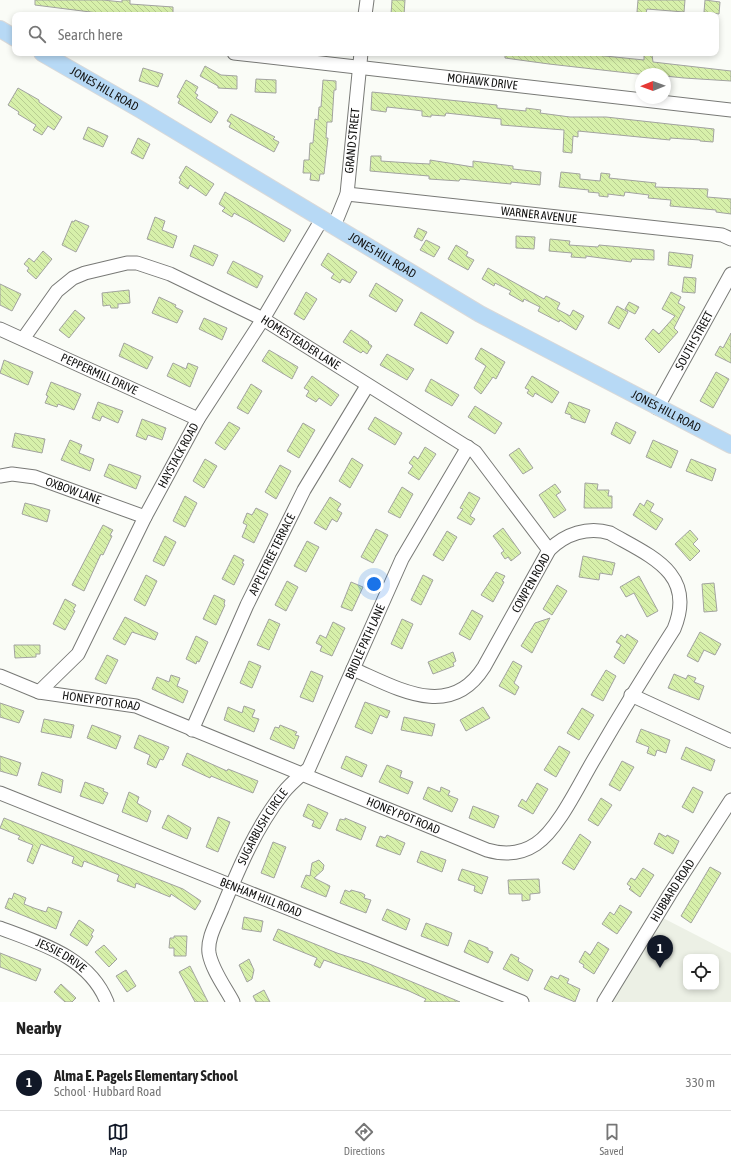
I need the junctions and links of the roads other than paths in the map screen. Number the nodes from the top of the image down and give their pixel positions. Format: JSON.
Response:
{"nodes":[{"id":1,"x":367,"y":0,"type":"edge"},
{"id":2,"x":365,"y":12,"type":"edge"},
{"id":3,"x":0,"y":29,"type":"edge"},
{"id":4,"x":12,"y":36,"type":"edge"},
{"id":5,"x":47,"y":56,"type":"edge"},
{"id":6,"x":257,"y":56,"type":"edge"},
{"id":7,"x":361,"y":56,"type":"edge"},
{"id":8,"x":359,"y":69,"type":"junction"},
{"id":9,"x":731,"y":110,"type":"edge"},
{"id":10,"x":347,"y":194,"type":"junction"},
{"id":11,"x":328,"y":223,"type":"junction"},
{"id":12,"x":731,"y":239,"type":"edge"},
{"id":13,"x":731,"y":274,"type":"edge"},
{"id":14,"x":263,"y":319,"type":"junction"},
{"id":15,"x":0,"y":329,"type":"edge"},
{"id":16,"x":23,"y":339,"type":"junction"},
{"id":17,"x":367,"y":386,"type":"junction"},
{"id":18,"x":657,"y":408,"type":"junction"},
{"id":19,"x":198,"y":419,"type":"junction"},
{"id":20,"x":731,"y":445,"type":"edge"},
{"id":21,"x":468,"y":447,"type":"junction"},
{"id":22,"x":0,"y":476,"type":"edge"},
{"id":23,"x":145,"y":517,"type":"junction"},
{"id":24,"x":549,"y":550,"type":"junction"},
{"id":25,"x":353,"y":669,"type":"junction"},
{"id":26,"x":0,"y":676,"type":"edge"},
{"id":27,"x":39,"y":692,"type":"junction"},
{"id":28,"x":632,"y":695,"type":"junction"},
{"id":29,"x":192,"y":730,"type":"junction"},
{"id":30,"x":731,"y":742,"type":"edge"},
{"id":31,"x":301,"y":775,"type":"junction"},
{"id":32,"x":0,"y":793,"type":"edge"},
{"id":33,"x":731,"y":800,"type":"edge"},
{"id":34,"x":232,"y":886,"type":"junction"},
{"id":35,"x":0,"y":928,"type":"edge"},
{"id":36,"x":107,"y":1002,"type":"edge"},
{"id":37,"x":233,"y":1002,"type":"edge"},
{"id":38,"x":522,"y":1002,"type":"edge"},
{"id":39,"x":604,"y":1002,"type":"edge"}],
"edges":[{"from":1,"to":2,"type":"street"},
{"from":3,"to":4,"type":"main road"},
{"from":5,"to":11,"type":"main road","name":"JONES HILL ROAD"},
{"from":6,"to":8,"type":"street","name":"MOHAWK DRIVE"},
{"from":7,"to":8,"type":"street","name":"GRAND STREET"},
{"from":8,"to":9,"type":"street","name":"MOHAWK DRIVE"},
{"from":8,"to":10,"type":"street","name":"GRAND STREET"},
{"from":10,"to":11,"type":"street","name":"GRAND STREET"},
{"from":10,"to":12,"type":"street","name":"WARNER AVENUE"},
{"from":11,"to":14,"type":"street","name":"HAYSTACK ROAD"},
{"from":11,"to":18,"type":"main road","name":"JONES HILL ROAD"},
{"from":13,"to":18,"type":"street","name":"SOUTH STREET"},
{"from":14,"to":16,"type":"street","name":"HOMESTEADER LANE"},
{"from":14,"to":17,"type":"street","name":"HOMESTEADER LANE"},
{"from":14,"to":19,"type":"street","name":"HAYSTACK ROAD"},
{"from":15,"to":16,"type":"street","name":"PEPPERMILL DRIVE"},
{"from":16,"to":19,"type":"street","name":"PEPPERMILL DRIVE"},
{"from":17,"to":21,"type":"street","name":"HOMESTEADER LANE"},
{"from":17,"to":29,"type":"street","name":"APPLETREE TERRACE"},
{"from":18,"to":20,"type":"main road","name":"JONES HILL ROAD"},
{"from":19,"to":23,"type":"street","name":"HAYSTACK ROAD"},
{"from":21,"to":24,"type":"street","name":"HOMESTEADER LANE"},
{"from":21,"to":25,"type":"street","name":"BRIDLE PATH LANE"},
{"from":22,"to":23,"type":"street","name":"OXBOW LANE"},
{"from":23,"to":27,"type":"street","name":"HAYSTACK ROAD"},
{"from":24,"to":25,"type":"street","name":"COWPEN ROAD"},
{"from":24,"to":28,"type":"street","name":"COWPEN ROAD"},
{"from":25,"to":31,"type":"street","name":"BRIDLE PATH LANE"},
{"from":26,"to":27,"type":"street","name":"HONEY POT ROAD"},
{"from":27,"to":29,"type":"street","name":"HONEY POT ROAD"},
{"from":28,"to":30,"type":"street"},
{"from":28,"to":31,"type":"street","name":"HONEY POT ROAD"},
{"from":29,"to":31,"type":"street","name":"HONEY POT ROAD"},
{"from":31,"to":34,"type":"street","name":"SUGARBUSH CIRCLE"},
{"from":32,"to":34,"type":"street","name":"BENHAM HILL ROAD"},
{"from":33,"to":39,"type":"street","name":"HUBBARD ROAD"},
{"from":34,"to":37,"type":"street","name":"SUGARBUSH CIRCLE"},
{"from":34,"to":38,"type":"street","name":"BENHAM HILL ROAD"},
{"from":35,"to":36,"type":"street","name":"JESSIE DRIVE"}]}
